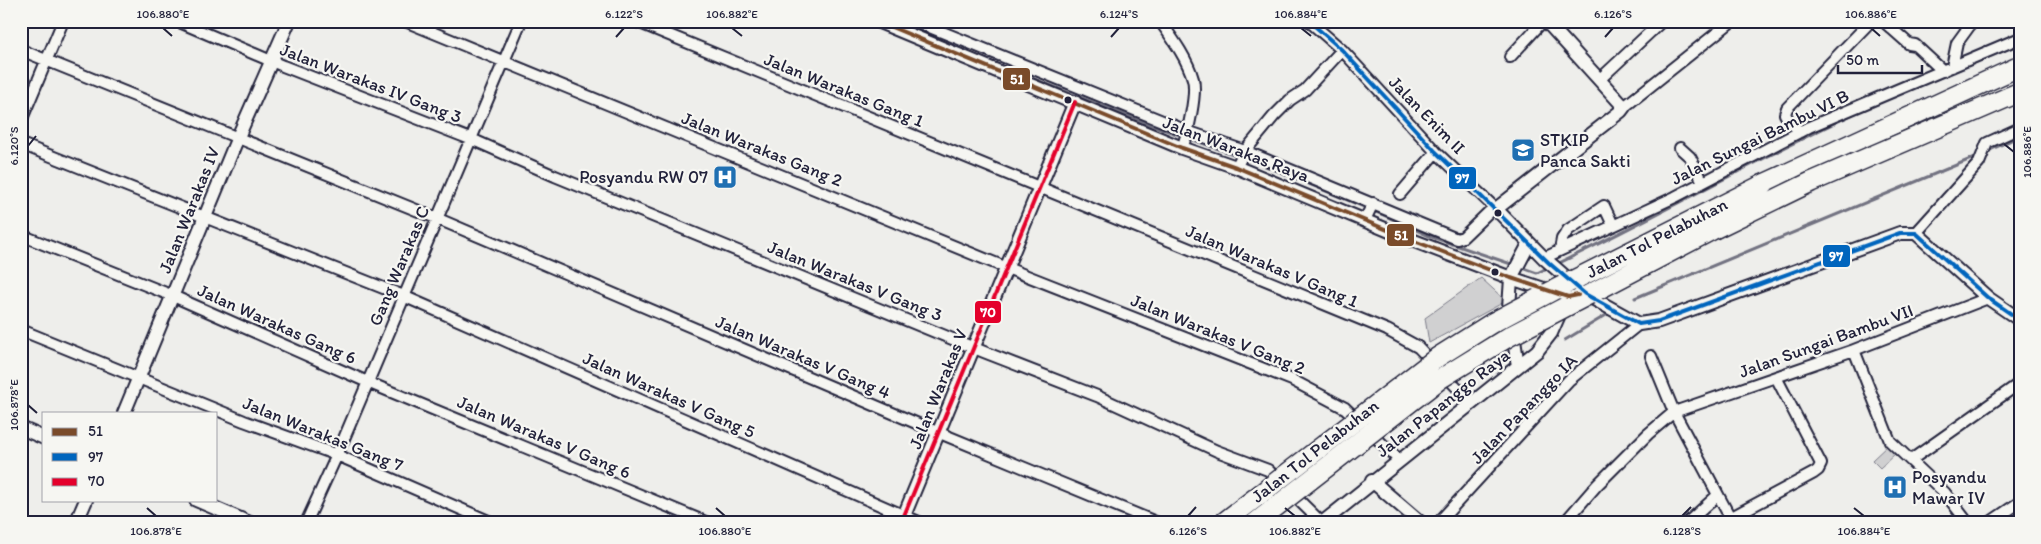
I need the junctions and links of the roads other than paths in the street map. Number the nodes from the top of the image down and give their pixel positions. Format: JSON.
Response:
{"nodes":[{"id":1,"x":63,"y":21,"type":"edge"},
{"id":2,"x":177,"y":21,"type":"edge"},
{"id":3,"x":289,"y":21,"type":"edge"},
{"id":4,"x":405,"y":21,"type":"edge"},
{"id":5,"x":521,"y":21,"type":"edge"},
{"id":6,"x":635,"y":21,"type":"edge"},
{"id":7,"x":877,"y":21,"type":"edge"},
{"id":8,"x":915,"y":21,"type":"edge"},
{"id":9,"x":1160,"y":21,"type":"edge"},
{"id":10,"x":1309,"y":21,"type":"edge"},
{"id":11,"x":1662,"y":21,"type":"edge"},
{"id":12,"x":1732,"y":21,"type":"edge"},
{"id":13,"x":1871,"y":21,"type":"edge"},
{"id":14,"x":1884,"y":21,"type":"edge"},
{"id":15,"x":1973,"y":21,"type":"edge"},
{"id":16,"x":1549,"y":23,"type":"edge"},
{"id":17,"x":2020,"y":38,"type":"edge"},
{"id":18,"x":21,"y":50,"type":"edge"},
{"id":19,"x":1342,"y":50,"type":"junction"},
{"id":20,"x":1510,"y":57,"type":"dead end"},
{"id":21,"x":46,"y":60,"type":"junction"},
{"id":22,"x":271,"y":61,"type":"junction"},
{"id":23,"x":504,"y":62,"type":"junction"},
{"id":24,"x":2020,"y":66,"type":"edge"},
{"id":25,"x":1947,"y":69,"type":"junction"},
{"id":26,"x":1600,"y":80,"type":"junction"},
{"id":27,"x":2020,"y":92,"type":"edge"},
{"id":28,"x":1075,"y":102,"type":"junction"},
{"id":29,"x":1624,"y":107,"type":"junction"},
{"id":30,"x":21,"y":121,"type":"edge"},
{"id":31,"x":2020,"y":128,"type":"edge"},
{"id":32,"x":1800,"y":132,"type":"junction"},
{"id":33,"x":238,"y":137,"type":"junction"},
{"id":34,"x":471,"y":139,"type":"junction"},
{"id":35,"x":1185,"y":139,"type":"junction"},
{"id":36,"x":21,"y":144,"type":"edge"},
{"id":37,"x":1680,"y":148,"type":"dead end"},
{"id":38,"x":1436,"y":152,"type":"junction"},
{"id":39,"x":1240,"y":159,"type":"junction"},
{"id":40,"x":1703,"y":182,"type":"junction"},
{"id":41,"x":1041,"y":187,"type":"junction"},
{"id":42,"x":1400,"y":194,"type":"dead end"},
{"id":43,"x":1495,"y":208,"type":"junction"},
{"id":44,"x":1369,"y":210,"type":"junction"},
{"id":45,"x":206,"y":216,"type":"junction"},
{"id":46,"x":436,"y":218,"type":"junction"},
{"id":47,"x":1418,"y":223,"type":"junction"},
{"id":48,"x":1614,"y":225,"type":"junction"},
{"id":49,"x":1916,"y":233,"type":"junction"},
{"id":50,"x":21,"y":235,"type":"edge"},
{"id":51,"x":1410,"y":236,"type":"junction"},
{"id":52,"x":1529,"y":244,"type":"junction"},
{"id":53,"x":1560,"y":250,"type":"junction"},
{"id":54,"x":1550,"y":264,"type":"junction"},
{"id":55,"x":1007,"y":268,"type":"junction"},
{"id":56,"x":1515,"y":269,"type":"junction"},
{"id":57,"x":1586,"y":294,"type":"junction"},
{"id":58,"x":173,"y":296,"type":"junction"},
{"id":59,"x":404,"y":296,"type":"junction"},
{"id":60,"x":1568,"y":297,"type":"junction"},
{"id":61,"x":1988,"y":298,"type":"junction"},
{"id":62,"x":2020,"y":320,"type":"edge"},
{"id":63,"x":1639,"y":324,"type":"junction"},
{"id":64,"x":21,"y":330,"type":"edge"},
{"id":65,"x":974,"y":347,"type":"junction"},
{"id":66,"x":1854,"y":350,"type":"junction"},
{"id":67,"x":1651,"y":356,"type":"dead end"},
{"id":68,"x":1518,"y":366,"type":"junction"},
{"id":69,"x":1776,"y":377,"type":"junction"},
{"id":70,"x":140,"y":378,"type":"junction"},
{"id":71,"x":367,"y":382,"type":"junction"},
{"id":72,"x":2020,"y":383,"type":"edge"},
{"id":73,"x":1472,"y":403,"type":"junction"},
{"id":74,"x":124,"y":412,"type":"edge"},
{"id":75,"x":1674,"y":412,"type":"junction"},
{"id":76,"x":21,"y":428,"type":"edge"},
{"id":77,"x":940,"y":433,"type":"junction"},
{"id":78,"x":42,"y":437,"type":"edge"},
{"id":79,"x":337,"y":455,"type":"junction"},
{"id":80,"x":1400,"y":460,"type":"junction"},
{"id":81,"x":1911,"y":460,"type":"junction"},
{"id":82,"x":1373,"y":482,"type":"junction"},
{"id":83,"x":1718,"y":495,"type":"junction"},
{"id":84,"x":85,"y":502,"type":"edge"},
{"id":85,"x":201,"y":502,"type":"edge"},
{"id":86,"x":2020,"y":502,"type":"edge"},
{"id":87,"x":903,"y":519,"type":"edge"},
{"id":88,"x":1731,"y":520,"type":"edge"},
{"id":89,"x":76,"y":523,"type":"edge"},
{"id":90,"x":250,"y":523,"type":"edge"},
{"id":91,"x":306,"y":523,"type":"edge"},
{"id":92,"x":493,"y":523,"type":"edge"},
{"id":93,"x":708,"y":523,"type":"edge"},
{"id":94,"x":921,"y":523,"type":"edge"},
{"id":95,"x":1158,"y":523,"type":"edge"},
{"id":96,"x":1223,"y":523,"type":"edge"},
{"id":97,"x":1255,"y":523,"type":"edge"},
{"id":98,"x":1322,"y":523,"type":"edge"},
{"id":99,"x":1421,"y":523,"type":"edge"},
{"id":100,"x":1438,"y":523,"type":"edge"},
{"id":101,"x":1564,"y":523,"type":"edge"},
{"id":102,"x":1687,"y":523,"type":"edge"},
{"id":103,"x":1968,"y":523,"type":"edge"},
{"id":104,"x":1989,"y":523,"type":"edge"}],
"edges":[{"from":1,"to":21,"type":"street"},
{"from":2,"to":22,"type":"street","name":"Jalan Warakas IV Gang 3"},
{"from":3,"to":22,"type":"street","name":"Jalan Warakas IV"},
{"from":4,"to":23,"type":"street","name":"Jalan Warakas Gang 2"},
{"from":5,"to":23,"type":"street","name":"Gang Warakas C"},
{"from":6,"to":41,"type":"street","name":"Jalan Warakas Gang 1"},
{"from":7,"to":28,"type":"street","name":"Jalan Warakas Raya"},
{"from":8,"to":35,"type":"street"},
{"from":9,"to":35,"type":"street"},
{"from":10,"to":19,"type":"street","name":"Jalan Enim II"},
{"from":11,"to":26,"type":"street"},
{"from":12,"to":29,"type":"street"},
{"from":13,"to":32,"type":"street"},
{"from":14,"to":25,"type":"street"},
{"from":15,"to":25,"type":"street"},
{"from":16,"to":20,"type":"street"},
{"from":16,"to":26,"type":"street"},
{"from":17,"to":25,"type":"street","name":"Jalan Sungai Bambu VI B"},
{"from":18,"to":21,"type":"street","name":"Jalan Warakas V Gang 4"},
{"from":19,"to":38,"type":"street","name":"Jalan Enim II"},
{"from":19,"to":39,"type":"street"},
{"from":21,"to":30,"type":"street"},
{"from":21,"to":33,"type":"street","name":"Jalan Warakas V Gang 4"},
{"from":22,"to":33,"type":"street","name":"Jalan Warakas IV"},
{"from":22,"to":34,"type":"street","name":"Jalan Warakas IV Gang 3"},
{"from":23,"to":34,"type":"street","name":"Gang Warakas C"},
{"from":23,"to":55,"type":"street","name":"Jalan Warakas Gang 2"},
{"from":24,"to":96,"type":"highway","name":"Jalan Tol Pelabuhan","bridge":true},
{"from":25,"to":32,"type":"street","name":"Jalan Sungai Bambu VI B"},
{"from":26,"to":29,"type":"street"},
{"from":27,"to":97,"type":"highway","name":"Jalan Tol Pelabuhan","bridge":true},
{"from":28,"to":35,"type":"street","name":"Jalan Warakas Raya"},
{"from":28,"to":41,"type":"street","name":"Jalan Warakas V"},
{"from":29,"to":43,"type":"street"},
{"from":31,"to":49,"type":"street"},
{"from":32,"to":40,"type":"street","name":"Jalan Sungai Bambu VI B"},
{"from":33,"to":45,"type":"street","name":"Jalan Warakas IV"},
{"from":33,"to":46,"type":"street","name":"Jalan Warakas V Gang 4"},
{"from":34,"to":46,"type":"street","name":"Gang Warakas C"},
{"from":34,"to":65,"type":"street","name":"Jalan Warakas V Gang 3"},
{"from":35,"to":39,"type":"street","name":"Jalan Warakas Raya"},
{"from":35,"to":39,"type":"street"},
{"from":36,"to":45,"type":"street","name":"Jalan Warakas V Gang 5"},
{"from":37,"to":40,"type":"street"},
{"from":38,"to":42,"type":"street"},
{"from":38,"to":43,"type":"street","name":"Jalan Enim II"},
{"from":39,"to":44,"type":"street","name":"Jalan Warakas Raya"},
{"from":39,"to":44,"type":"street"},
{"from":40,"to":48,"type":"street","name":"Jalan Sungai Bambu VI B"},
{"from":41,"to":55,"type":"street","name":"Jalan Warakas V"},
{"from":41,"to":73,"type":"street","name":"Jalan Warakas V Gang 1"},
{"from":43,"to":47,"type":"street"},
{"from":43,"to":52,"type":"street","name":"Jalan Enim II"},
{"from":44,"to":47,"type":"street"},
{"from":44,"to":51,"type":"street","name":"Jalan Warakas Raya"},
{"from":45,"to":58,"type":"street","name":"Jalan Warakas IV"},
{"from":45,"to":59,"type":"street","name":"Jalan Warakas V Gang 5"},
{"from":46,"to":59,"type":"street","name":"Gang Warakas C"},
{"from":46,"to":77,"type":"street","name":"Jalan Warakas V Gang 4"},
{"from":47,"to":51,"type":"street"},
{"from":48,"to":53,"type":"street","name":"Jalan Sungai Bambu VI B"},
{"from":48,"to":53,"type":"street"},
{"from":49,"to":61,"type":"street"},
{"from":49,"to":63,"type":"street"},
{"from":50,"to":58,"type":"street","name":"Jalan Warakas Gang 6"},
{"from":51,"to":56,"type":"street","name":"Jalan Warakas Raya"},
{"from":52,"to":54,"type":"street","name":"Jalan Enim II"},
{"from":52,"to":56,"type":"street"},
{"from":53,"to":54,"type":"street","name":"Jalan Sungai Bambu VI B"},
{"from":54,"to":57,"type":"street","name":"Jalan Enim II"},
{"from":55,"to":65,"type":"street","name":"Jalan Warakas V"},
{"from":55,"to":80,"type":"street","name":"Jalan Warakas V Gang 2"},
{"from":56,"to":60,"type":"street","name":"Jalan Warakas Raya"},
{"from":56,"to":68,"type":"street"},
{"from":57,"to":60,"type":"street"},
{"from":57,"to":63,"type":"street","name":"Jalan Enim II"},
{"from":58,"to":70,"type":"street","name":"Jalan Warakas IV"},
{"from":58,"to":71,"type":"street","name":"Jalan Warakas Gang 6"},
{"from":59,"to":71,"type":"street","name":"Gang Warakas C"},
{"from":59,"to":87,"type":"street","name":"Jalan Warakas V Gang 5"},
{"from":60,"to":68,"type":"street","name":"Jalan Papanggo Raya"},
{"from":61,"to":62,"type":"street"},
{"from":61,"to":66,"type":"street","name":"Jalan Sungai Bambu VII"},
{"from":63,"to":100,"type":"street","name":"Jalan Papanggo IA"},
{"from":64,"to":70,"type":"street","name":"Jalan Warakas Gang 7"},
{"from":65,"to":77,"type":"street","name":"Jalan Warakas V"},
{"from":65,"to":98,"type":"street","name":"Jalan Warakas V Gang 3"},
{"from":66,"to":69,"type":"street","name":"Jalan Sungai Bambu VII"},
{"from":66,"to":81,"type":"street"},
{"from":67,"to":75,"type":"street"},
{"from":68,"to":73,"type":"street","name":"Jalan Papanggo Raya"},
{"from":69,"to":75,"type":"street","name":"Jalan Sungai Bambu VII"},
{"from":69,"to":88,"type":"street"},
{"from":70,"to":74,"type":"street","name":"Jalan Warakas IV"},
{"from":70,"to":79,"type":"street","name":"Jalan Warakas Gang 7"},
{"from":71,"to":79,"type":"street","name":"Gang Warakas C"},
{"from":71,"to":93,"type":"street","name":"Jalan Warakas V Gang 6"},
{"from":72,"to":81,"type":"street"},
{"from":73,"to":80,"type":"street","name":"Jalan Papanggo Raya"},
{"from":75,"to":83,"type":"street"},
{"from":75,"to":101,"type":"street"},
{"from":76,"to":78,"type":"street"},
{"from":77,"to":87,"type":"street","name":"Jalan Warakas V"},
{"from":77,"to":95,"type":"street","name":"Jalan Warakas V Gang 4"},
{"from":79,"to":91,"type":"street","name":"Gang Warakas C"},
{"from":79,"to":92,"type":"street","name":"Jalan Warakas Gang 7"},
{"from":80,"to":82,"type":"street","name":"Jalan Papanggo Raya"},
{"from":81,"to":103,"type":"street"},
{"from":82,"to":98,"type":"street","name":"Jalan Papanggo Raya"},
{"from":82,"to":99,"type":"street"},
{"from":83,"to":88,"type":"street"},
{"from":83,"to":102,"type":"street"},
{"from":84,"to":89,"type":"street"},
{"from":85,"to":90,"type":"street"},
{"from":86,"to":104,"type":"street"},
{"from":87,"to":94,"type":"street","name":"Jalan Warakas V Gang 5"}]}
